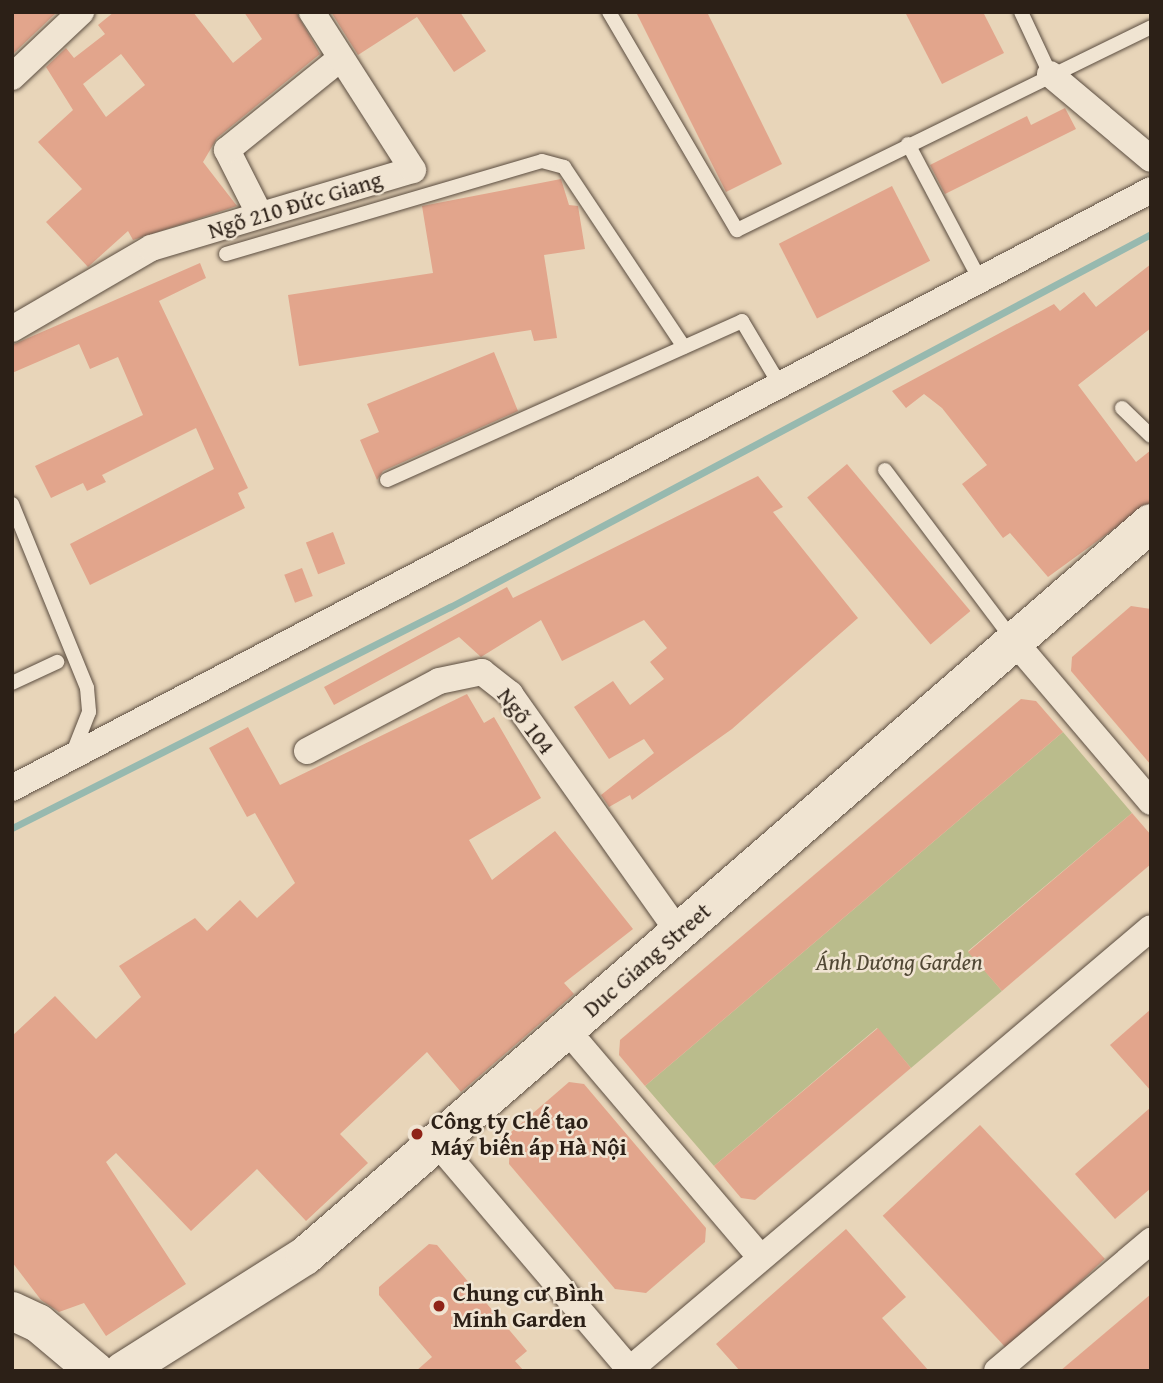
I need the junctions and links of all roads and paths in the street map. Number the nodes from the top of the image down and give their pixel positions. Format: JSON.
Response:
{"nodes":[{"id":1,"x":81,"y":12,"type":"edge"},
{"id":2,"x":312,"y":12,"type":"edge"},
{"id":3,"x":609,"y":12,"type":"edge"},
{"id":4,"x":1021,"y":12,"type":"edge"},
{"id":5,"x":1151,"y":27,"type":"edge"},
{"id":6,"x":341,"y":58,"type":"junction"},
{"id":7,"x":1050,"y":74,"type":"junction"},
{"id":8,"x":12,"y":77,"type":"edge"},
{"id":9,"x":908,"y":144,"type":"junction"},
{"id":10,"x":1151,"y":159,"type":"edge"},
{"id":11,"x":1151,"y":190,"type":"edge"},
{"id":12,"x":260,"y":215,"type":"junction"},
{"id":13,"x":226,"y":254,"type":"dead end"},
{"id":14,"x":980,"y":280,"type":"junction"},
{"id":15,"x":12,"y":329,"type":"edge"},
{"id":16,"x":684,"y":347,"type":"junction"},
{"id":17,"x":780,"y":385,"type":"junction"},
{"id":18,"x":1122,"y":408,"type":"dead end"},
{"id":19,"x":1151,"y":436,"type":"edge"},
{"id":20,"x":885,"y":470,"type":"dead end"},
{"id":21,"x":387,"y":480,"type":"dead end"},
{"id":22,"x":12,"y":505,"type":"edge"},
{"id":23,"x":1148,"y":532,"type":"edge"},
{"id":24,"x":1014,"y":641,"type":"junction"},
{"id":25,"x":57,"y":662,"type":"dead end"},
{"id":26,"x":12,"y":683,"type":"edge"},
{"id":27,"x":307,"y":751,"type":"dead end"},
{"id":28,"x":61,"y":766,"type":"junction"},
{"id":29,"x":12,"y":788,"type":"edge"},
{"id":30,"x":12,"y":796,"type":"edge"},
{"id":31,"x":1151,"y":802,"type":"edge"},
{"id":32,"x":1151,"y":928,"type":"edge"},
{"id":33,"x":679,"y":933,"type":"junction"},
{"id":34,"x":567,"y":1030,"type":"junction"},
{"id":35,"x":437,"y":1143,"type":"junction"},
{"id":36,"x":1151,"y":1241,"type":"edge"},
{"id":37,"x":761,"y":1258,"type":"junction"},
{"id":38,"x":12,"y":1311,"type":"edge"},
{"id":39,"x":629,"y":1370,"type":"edge"},
{"id":40,"x":95,"y":1371,"type":"edge"},
{"id":41,"x":123,"y":1371,"type":"edge"},
{"id":42,"x":997,"y":1371,"type":"edge"}],
"edges":[{"from":1,"to":8,"type":"street"},
{"from":2,"to":6,"type":"street","name":"Ngõ 210 Đức Giang"},
{"from":3,"to":9,"type":"lane"},
{"from":4,"to":7,"type":"lane"},
{"from":5,"to":7,"type":"lane"},
{"from":6,"to":12,"type":"street"},
{"from":6,"to":12,"type":"street","name":"Ngõ 210 Đức Giang"},
{"from":7,"to":9,"type":"lane"},
{"from":7,"to":10,"type":"street"},
{"from":9,"to":14,"type":"lane"},
{"from":11,"to":14,"type":"street"},
{"from":12,"to":15,"type":"street","name":"Ngõ 210 Đức Giang"},
{"from":13,"to":16,"type":"lane"},
{"from":14,"to":17,"type":"street"},
{"from":16,"to":17,"type":"lane"},
{"from":16,"to":21,"type":"lane"},
{"from":17,"to":28,"type":"street"},
{"from":18,"to":19,"type":"lane"},
{"from":20,"to":24,"type":"lane"},
{"from":22,"to":28,"type":"lane"},
{"from":23,"to":24,"type":"street","name":"Duc Giang Street"},
{"from":24,"to":31,"type":"street"},
{"from":24,"to":33,"type":"street","name":"Duc Giang Street"},
{"from":25,"to":26,"type":"lane"},
{"from":27,"to":33,"type":"street","name":"Ngõ 104"},
{"from":28,"to":29,"type":"street"},
{"from":28,"to":30,"type":"lane"},
{"from":32,"to":37,"type":"street"},
{"from":33,"to":34,"type":"street","name":"Duc Giang Street"},
{"from":34,"to":35,"type":"street","name":"Duc Giang Street"},
{"from":34,"to":37,"type":"street"},
{"from":35,"to":39,"type":"street"},
{"from":35,"to":41,"type":"street","name":"Duc Giang Street"},
{"from":36,"to":42,"type":"street"},
{"from":37,"to":39,"type":"street"},
{"from":38,"to":40,"type":"street"}]}
